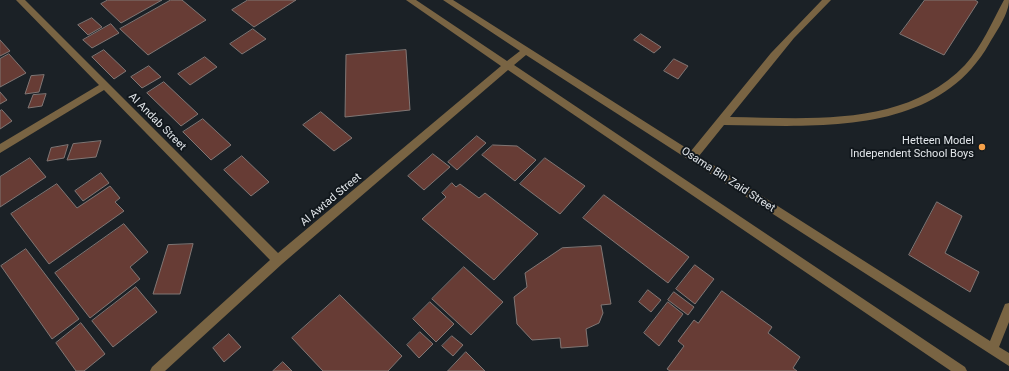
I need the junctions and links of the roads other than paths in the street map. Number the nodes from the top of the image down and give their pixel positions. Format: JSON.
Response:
{"nodes":[{"id":1,"x":20,"y":0,"type":"edge"},
{"id":2,"x":410,"y":0,"type":"edge"},
{"id":3,"x":446,"y":0,"type":"edge"},
{"id":4,"x":816,"y":0,"type":"edge"},
{"id":5,"x":827,"y":0,"type":"edge"},
{"id":6,"x":1008,"y":0,"type":"edge"},
{"id":7,"x":815,"y":10,"type":"junction"},
{"id":8,"x":526,"y":50,"type":"junction"},
{"id":9,"x":509,"y":66,"type":"junction"},
{"id":10,"x":104,"y":86,"type":"junction"},
{"id":11,"x":724,"y":121,"type":"junction"},
{"id":12,"x":0,"y":149,"type":"edge"},
{"id":13,"x":692,"y":157,"type":"junction"},
{"id":14,"x":278,"y":260,"type":"junction"},
{"id":15,"x":1009,"y":308,"type":"edge"},
{"id":16,"x":992,"y":348,"type":"junction"},
{"id":17,"x":1009,"y":360,"type":"edge"},
{"id":18,"x":156,"y":371,"type":"edge"},
{"id":19,"x":961,"y":371,"type":"edge"}],
"edges":[{"from":1,"to":10,"type":"street","name":"Al Andab Street"},
{"from":2,"to":9,"type":"street"},
{"from":3,"to":8,"type":"street","name":"Osama Bin Zaid Street"},
{"from":4,"to":7,"type":"street"},
{"from":5,"to":7,"type":"street"},
{"from":6,"to":11,"type":"street"},
{"from":7,"to":11,"type":"street"},
{"from":8,"to":9,"type":"street","name":"Al Awtad Street"},
{"from":8,"to":13,"type":"street","name":"Osama Bin Zaid Street"},
{"from":9,"to":14,"type":"street","name":"Al Awtad Street"},
{"from":9,"to":19,"type":"street"},
{"from":10,"to":12,"type":"street"},
{"from":10,"to":14,"type":"street","name":"Al Andab Street"},
{"from":11,"to":13,"type":"street"},
{"from":13,"to":16,"type":"street","name":"Osama Bin Zaid Street"},
{"from":14,"to":18,"type":"street","name":"Al Awtad Street"},
{"from":15,"to":16,"type":"street"},
{"from":16,"to":17,"type":"street","name":"Osama Bin Zaid Street"}]}
